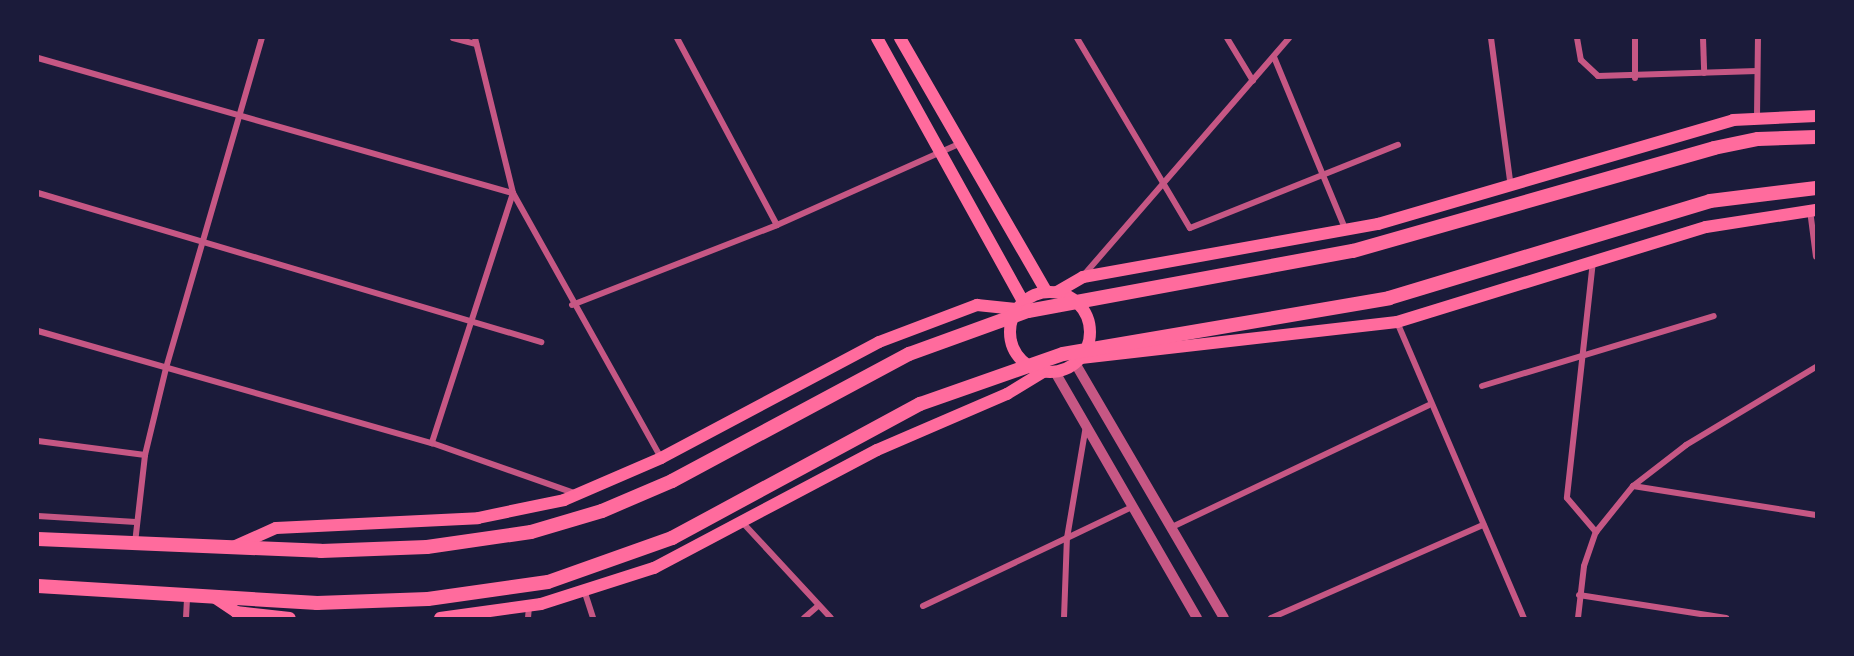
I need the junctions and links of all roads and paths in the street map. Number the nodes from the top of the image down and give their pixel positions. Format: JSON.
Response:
{"nodes":[{"id":1,"x":262,"y":38,"type":"edge"},
{"id":2,"x":453,"y":38,"type":"edge"},
{"id":3,"x":677,"y":38,"type":"edge"},
{"id":4,"x":900,"y":38,"type":"edge"},
{"id":5,"x":1077,"y":38,"type":"edge"},
{"id":6,"x":1227,"y":38,"type":"edge"},
{"id":7,"x":1289,"y":38,"type":"edge"},
{"id":8,"x":1491,"y":38,"type":"edge"},
{"id":9,"x":1577,"y":38,"type":"edge"},
{"id":10,"x":1635,"y":38,"type":"edge"},
{"id":11,"x":1703,"y":38,"type":"edge"},
{"id":12,"x":1758,"y":38,"type":"edge"},
{"id":13,"x":881,"y":39,"type":"edge"},
{"id":14,"x":475,"y":41,"type":"edge"},
{"id":15,"x":1274,"y":57,"type":"junction"},
{"id":16,"x":38,"y":58,"type":"edge"},
{"id":17,"x":1757,"y":70,"type":"junction"},
{"id":18,"x":1704,"y":73,"type":"junction"},
{"id":19,"x":1635,"y":78,"type":"junction"},
{"id":20,"x":1253,"y":81,"type":"junction"},
{"id":21,"x":238,"y":116,"type":"junction"},
{"id":22,"x":1816,"y":116,"type":"edge"},
{"id":23,"x":1757,"y":117,"type":"junction"},
{"id":24,"x":1816,"y":137,"type":"edge"},
{"id":25,"x":959,"y":144,"type":"junction"},
{"id":26,"x":1398,"y":145,"type":"dead end"},
{"id":27,"x":941,"y":152,"type":"junction"},
{"id":28,"x":1323,"y":177,"type":"junction"},
{"id":29,"x":1510,"y":181,"type":"junction"},
{"id":30,"x":1161,"y":182,"type":"junction"},
{"id":31,"x":1816,"y":188,"type":"edge"},
{"id":32,"x":38,"y":193,"type":"edge"},
{"id":33,"x":513,"y":193,"type":"junction"},
{"id":34,"x":1813,"y":210,"type":"edge"},
{"id":35,"x":777,"y":225,"type":"junction"},
{"id":36,"x":1346,"y":231,"type":"junction"},
{"id":37,"x":204,"y":240,"type":"junction"},
{"id":38,"x":1816,"y":257,"type":"edge"},
{"id":39,"x":1593,"y":261,"type":"junction"},
{"id":40,"x":1083,"y":277,"type":"junction"},
{"id":41,"x":1051,"y":291,"type":"junction"},
{"id":42,"x":572,"y":305,"type":"junction"},
{"id":43,"x":1020,"y":305,"type":"junction"},
{"id":44,"x":1714,"y":316,"type":"dead end"},
{"id":45,"x":471,"y":321,"type":"junction"},
{"id":46,"x":1397,"y":322,"type":"junction"},
{"id":47,"x":38,"y":331,"type":"edge"},
{"id":48,"x":541,"y":342,"type":"dead end"},
{"id":49,"x":1582,"y":355,"type":"junction"},
{"id":50,"x":1078,"y":360,"type":"junction"},
{"id":51,"x":1816,"y":367,"type":"edge"},
{"id":52,"x":166,"y":368,"type":"junction"},
{"id":53,"x":1049,"y":372,"type":"junction"},
{"id":54,"x":1482,"y":386,"type":"dead end"},
{"id":55,"x":1429,"y":405,"type":"junction"},
{"id":56,"x":1086,"y":424,"type":"junction"},
{"id":57,"x":38,"y":441,"type":"edge"},
{"id":58,"x":432,"y":443,"type":"junction"},
{"id":59,"x":145,"y":455,"type":"junction"},
{"id":60,"x":661,"y":458,"type":"junction"},
{"id":61,"x":1633,"y":486,"type":"junction"},
{"id":62,"x":579,"y":495,"type":"junction"},
{"id":63,"x":1134,"y":506,"type":"junction"},
{"id":64,"x":1816,"y":515,"type":"edge"},
{"id":65,"x":38,"y":516,"type":"edge"},
{"id":66,"x":136,"y":522,"type":"junction"},
{"id":67,"x":743,"y":523,"type":"junction"},
{"id":68,"x":1483,"y":525,"type":"junction"},
{"id":69,"x":1172,"y":527,"type":"junction"},
{"id":70,"x":1596,"y":532,"type":"junction"},
{"id":71,"x":1067,"y":538,"type":"junction"},
{"id":72,"x":38,"y":539,"type":"edge"},
{"id":73,"x":135,"y":544,"type":"junction"},
{"id":74,"x":231,"y":548,"type":"junction"},
{"id":75,"x":38,"y":586,"type":"edge"},
{"id":76,"x":585,"y":593,"type":"junction"},
{"id":77,"x":187,"y":595,"type":"junction"},
{"id":78,"x":1579,"y":595,"type":"junction"},
{"id":79,"x":214,"y":597,"type":"junction"},
{"id":80,"x":818,"y":606,"type":"junction"},
{"id":81,"x":923,"y":606,"type":"dead end"},
{"id":82,"x":528,"y":612,"type":"edge"},
{"id":83,"x":268,"y":617,"type":"edge"},
{"id":84,"x":186,"y":618,"type":"edge"},
{"id":85,"x":290,"y":618,"type":"edge"},
{"id":86,"x":440,"y":618,"type":"edge"},
{"id":87,"x":593,"y":618,"type":"edge"},
{"id":88,"x":804,"y":618,"type":"edge"},
{"id":89,"x":831,"y":618,"type":"edge"},
{"id":90,"x":1064,"y":618,"type":"edge"},
{"id":91,"x":1197,"y":618,"type":"edge"},
{"id":92,"x":1224,"y":618,"type":"edge"},
{"id":93,"x":1271,"y":618,"type":"edge"},
{"id":94,"x":1524,"y":618,"type":"edge"},
{"id":95,"x":1578,"y":618,"type":"edge"},
{"id":96,"x":1726,"y":618,"type":"edge"}],
"edges":[{"from":1,"to":21,"type":"street"},
{"from":2,"to":14,"type":"street"},
{"from":3,"to":35,"type":"street"},
{"from":4,"to":25,"type":"main road"},
{"from":5,"to":30,"type":"street"},
{"from":6,"to":20,"type":"street"},
{"from":7,"to":15,"type":"street"},
{"from":8,"to":29,"type":"street"},
{"from":9,"to":19,"type":"street"},
{"from":10,"to":19,"type":"street"},
{"from":11,"to":18,"type":"street"},
{"from":12,"to":17,"type":"street"},
{"from":13,"to":27,"type":"main road"},
{"from":14,"to":33,"type":"street"},
{"from":15,"to":20,"type":"street"},
{"from":15,"to":28,"type":"street"},
{"from":16,"to":21,"type":"street"},
{"from":17,"to":18,"type":"street"},
{"from":17,"to":23,"type":"street"},
{"from":18,"to":19,"type":"street"},
{"from":20,"to":30,"type":"street"},
{"from":21,"to":33,"type":"street"},
{"from":21,"to":37,"type":"street"},
{"from":22,"to":23,"type":"main road"},
{"from":23,"to":29,"type":"main road"},
{"from":24,"to":74,"type":"highway"},
{"from":25,"to":27,"type":"street"},
{"from":25,"to":41,"type":"main road"},
{"from":26,"to":28,"type":"street"},
{"from":27,"to":35,"type":"street"},
{"from":27,"to":43,"type":"main road"},
{"from":28,"to":30,"type":"street"},
{"from":28,"to":36,"type":"street"},
{"from":29,"to":36,"type":"main road"},
{"from":30,"to":40,"type":"street"},
{"from":31,"to":79,"type":"highway"},
{"from":32,"to":37,"type":"street"},
{"from":33,"to":42,"type":"street"},
{"from":33,"to":45,"type":"street"},
{"from":34,"to":38,"type":"street"},
{"from":34,"to":39,"type":"main road"},
{"from":35,"to":42,"type":"street"},
{"from":36,"to":40,"type":"main road"},
{"from":37,"to":45,"type":"street"},
{"from":37,"to":52,"type":"street"},
{"from":39,"to":46,"type":"main road"},
{"from":39,"to":49,"type":"street"},
{"from":40,"to":41,"type":"main road"},
{"from":41,"to":43,"type":"main road"},
{"from":41,"to":50,"type":"main road"},
{"from":42,"to":60,"type":"street"},
{"from":43,"to":53,"type":"main road"},
{"from":43,"to":60,"type":"main road"},
{"from":44,"to":49,"type":"street"},
{"from":45,"to":48,"type":"street"},
{"from":45,"to":58,"type":"street"},
{"from":46,"to":50,"type":"main road"},
{"from":46,"to":55,"type":"street"},
{"from":47,"to":52,"type":"street"},
{"from":49,"to":54,"type":"street"},
{"from":49,"to":70,"type":"street"},
{"from":50,"to":53,"type":"main road"},
{"from":50,"to":69,"type":"street"},
{"from":51,"to":61,"type":"street"},
{"from":52,"to":58,"type":"street"},
{"from":52,"to":59,"type":"street"},
{"from":53,"to":56,"type":"street"},
{"from":53,"to":67,"type":"main road"},
{"from":55,"to":68,"type":"street"},
{"from":55,"to":69,"type":"street"},
{"from":56,"to":63,"type":"street"},
{"from":56,"to":71,"type":"street"},
{"from":57,"to":59,"type":"street"},
{"from":58,"to":62,"type":"street"},
{"from":59,"to":66,"type":"street"},
{"from":60,"to":62,"type":"main road"},
{"from":61,"to":64,"type":"street"},
{"from":61,"to":70,"type":"street"},
{"from":62,"to":74,"type":"main road"},
{"from":63,"to":71,"type":"street"},
{"from":63,"to":91,"type":"street"},
{"from":65,"to":66,"type":"street"},
{"from":66,"to":73,"type":"street"},
{"from":67,"to":76,"type":"main road"},
{"from":67,"to":80,"type":"street"},
{"from":68,"to":93,"type":"street"},
{"from":68,"to":94,"type":"street"},
{"from":69,"to":92,"type":"street"},
{"from":70,"to":78,"type":"street"},
{"from":71,"to":81,"type":"street"},
{"from":71,"to":90,"type":"street"},
{"from":72,"to":73,"type":"highway"},
{"from":73,"to":74,"type":"highway"},
{"from":75,"to":77,"type":"highway"},
{"from":76,"to":82,"type":"main road"},
{"from":76,"to":87,"type":"street"},
{"from":77,"to":79,"type":"highway"},
{"from":77,"to":84,"type":"street"},
{"from":78,"to":95,"type":"street"},
{"from":78,"to":96,"type":"street"},
{"from":79,"to":83,"type":"main road"},
{"from":80,"to":88,"type":"street"},
{"from":80,"to":89,"type":"street"},
{"from":82,"to":86,"type":"main road"},
{"from":83,"to":85,"type":"main road"}]}
